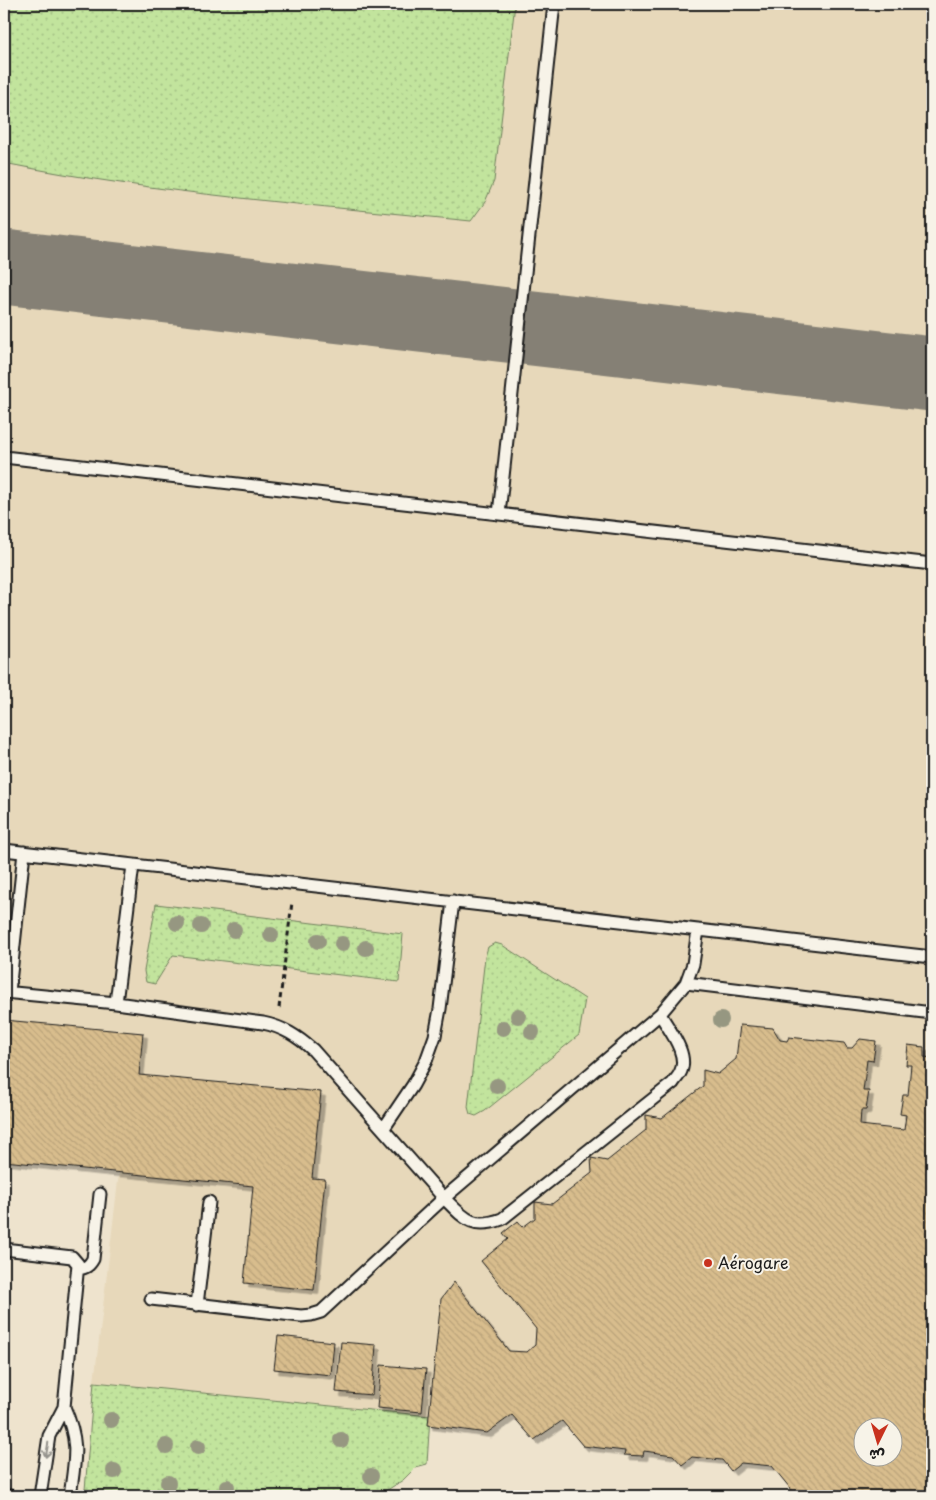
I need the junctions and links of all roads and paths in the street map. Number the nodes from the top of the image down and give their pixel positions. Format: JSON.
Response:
{"nodes":[{"id":1,"x":554,"y":4,"type":"edge"},
{"id":2,"x":4,"y":457,"type":"edge"},
{"id":3,"x":498,"y":514,"type":"junction"},
{"id":4,"x":932,"y":564,"type":"edge"},
{"id":5,"x":4,"y":850,"type":"edge"},
{"id":6,"x":24,"y":852,"type":"junction"},
{"id":7,"x":133,"y":865,"type":"junction"},
{"id":8,"x":294,"y":883,"type":"junction"},
{"id":9,"x":453,"y":901,"type":"junction"},
{"id":10,"x":698,"y":930,"type":"junction"},
{"id":11,"x":932,"y":957,"type":"edge"},
{"id":12,"x":686,"y":983,"type":"junction"},
{"id":13,"x":7,"y":992,"type":"edge"},
{"id":14,"x":116,"y":1003,"type":"junction"},
{"id":15,"x":932,"y":1012,"type":"edge"},
{"id":16,"x":660,"y":1014,"type":"junction"},
{"id":17,"x":277,"y":1026,"type":"junction"},
{"id":18,"x":384,"y":1128,"type":"junction"},
{"id":19,"x":100,"y":1194,"type":"dead end"},
{"id":20,"x":444,"y":1198,"type":"junction"},
{"id":21,"x":210,"y":1202,"type":"dead end"},
{"id":22,"x":4,"y":1249,"type":"edge"},
{"id":23,"x":78,"y":1269,"type":"junction"},
{"id":24,"x":151,"y":1299,"type":"dead end"},
{"id":25,"x":197,"y":1305,"type":"junction"},
{"id":26,"x":64,"y":1407,"type":"junction"},
{"id":27,"x":4,"y":1496,"type":"edge"},
{"id":28,"x":10,"y":1496,"type":"edge"},
{"id":29,"x":40,"y":1496,"type":"edge"},
{"id":30,"x":70,"y":1496,"type":"edge"}],
"edges":[{"from":1,"to":3,"type":"lane"},
{"from":2,"to":3,"type":"lane"},
{"from":3,"to":4,"type":"lane"},
{"from":5,"to":6,"type":"lane"},
{"from":6,"to":7,"type":"lane"},
{"from":6,"to":13,"type":"lane"},
{"from":7,"to":8,"type":"lane"},
{"from":7,"to":14,"type":"lane"},
{"from":8,"to":9,"type":"lane"},
{"from":8,"to":17,"type":"path"},
{"from":9,"to":10,"type":"lane"},
{"from":9,"to":18,"type":"lane"},
{"from":10,"to":11,"type":"lane"},
{"from":10,"to":12,"type":"lane"},
{"from":12,"to":15,"type":"lane"},
{"from":12,"to":16,"type":"lane"},
{"from":13,"to":14,"type":"lane"},
{"from":14,"to":17,"type":"lane"},
{"from":16,"to":20,"type":"lane"},
{"from":16,"to":20,"type":"lane"},
{"from":17,"to":18,"type":"lane"},
{"from":18,"to":20,"type":"lane"},
{"from":19,"to":23,"type":"lane"},
{"from":20,"to":25,"type":"lane"},
{"from":21,"to":25,"type":"lane"},
{"from":22,"to":23,"type":"lane"},
{"from":23,"to":26,"type":"lane"},
{"from":24,"to":25,"type":"lane"},
{"from":26,"to":29,"type":"lane","one_way":true},
{"from":26,"to":30,"type":"lane"},
{"from":27,"to":28,"type":"lane"}]}
